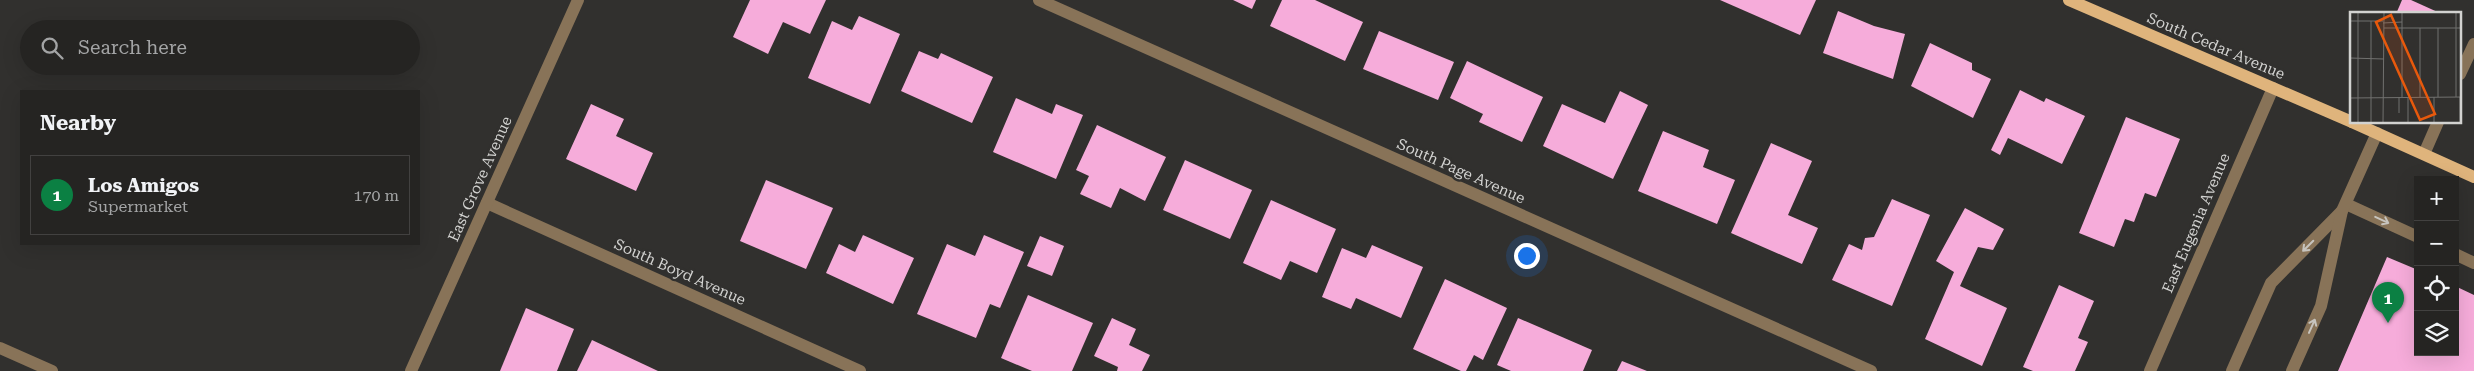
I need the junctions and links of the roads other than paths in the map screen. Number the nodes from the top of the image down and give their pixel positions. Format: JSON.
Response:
{"nodes":[{"id":1,"x":578,"y":0,"type":"edge"},
{"id":2,"x":1038,"y":0,"type":"edge"},
{"id":3,"x":2069,"y":0,"type":"edge"},
{"id":4,"x":2474,"y":44,"type":"edge"},
{"id":5,"x":2462,"y":70,"type":"edge"},
{"id":6,"x":2273,"y":88,"type":"junction"},
{"id":7,"x":2350,"y":121,"type":"edge"},
{"id":8,"x":2357,"y":124,"type":"edge"},
{"id":9,"x":2437,"y":124,"type":"edge"},
{"id":10,"x":2377,"y":133,"type":"junction"},
{"id":11,"x":2424,"y":154,"type":"junction"},
{"id":12,"x":2474,"y":177,"type":"edge"},
{"id":13,"x":487,"y":203,"type":"junction"},
{"id":14,"x":2344,"y":208,"type":"junction"},
{"id":15,"x":2414,"y":235,"type":"edge"},
{"id":16,"x":2459,"y":256,"type":"edge"},
{"id":17,"x":2474,"y":263,"type":"edge"},
{"id":18,"x":0,"y":348,"type":"edge"},
{"id":19,"x":52,"y":371,"type":"edge"},
{"id":20,"x":411,"y":371,"type":"edge"},
{"id":21,"x":860,"y":371,"type":"edge"},
{"id":22,"x":1870,"y":371,"type":"edge"},
{"id":23,"x":2150,"y":371,"type":"edge"},
{"id":24,"x":2232,"y":371,"type":"edge"},
{"id":25,"x":2292,"y":371,"type":"edge"}],
"edges":[{"from":1,"to":13,"type":"street","name":"East Grove Avenue"},
{"from":2,"to":22,"type":"street","name":"South Page Avenue"},
{"from":3,"to":6,"type":"main road","name":"South Cedar Avenue"},
{"from":4,"to":5,"type":"street"},
{"from":6,"to":7,"type":"main road","name":"South Cedar Avenue"},
{"from":6,"to":23,"type":"street","name":"East Eugenia Avenue"},
{"from":8,"to":10,"type":"main road","name":"South Cedar Avenue"},
{"from":9,"to":11,"type":"street"},
{"from":10,"to":11,"type":"main road","name":"South Cedar Avenue"},
{"from":10,"to":14,"type":"street"},
{"from":11,"to":12,"type":"main road","name":"South Cedar Avenue"},
{"from":13,"to":20,"type":"street","name":"East Grove Avenue"},
{"from":13,"to":21,"type":"street","name":"South Boyd Avenue"},
{"from":14,"to":15,"type":"street","one_way":true},
{"from":14,"to":24,"type":"street","one_way":true},
{"from":25,"to":14,"type":"street","one_way":true},
{"from":16,"to":17,"type":"street"},
{"from":18,"to":19,"type":"street"}]}
